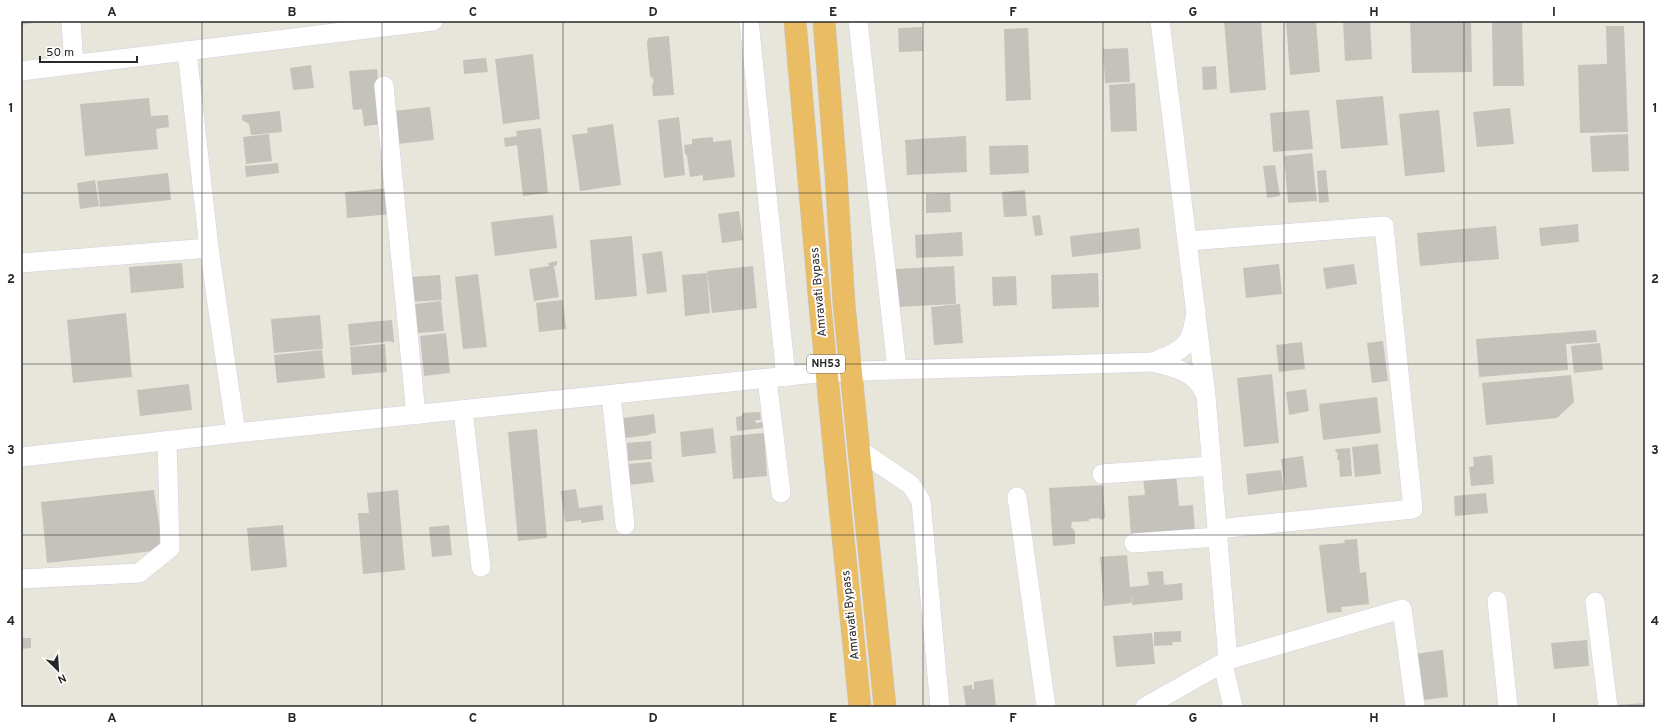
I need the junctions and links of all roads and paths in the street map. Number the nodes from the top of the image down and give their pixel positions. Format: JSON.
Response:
{"nodes":[{"id":1,"x":71,"y":21,"type":"edge"},
{"id":2,"x":433,"y":21,"type":"edge"},
{"id":3,"x":749,"y":21,"type":"edge"},
{"id":4,"x":795,"y":21,"type":"edge"},
{"id":5,"x":824,"y":21,"type":"edge"},
{"id":6,"x":858,"y":21,"type":"edge"},
{"id":7,"x":1161,"y":22,"type":"edge"},
{"id":8,"x":382,"y":24,"type":"edge"},
{"id":9,"x":187,"y":51,"type":"junction"},
{"id":10,"x":74,"y":64,"type":"junction"},
{"id":11,"x":21,"y":71,"type":"edge"},
{"id":12,"x":384,"y":86,"type":"dead end"},
{"id":13,"x":1188,"y":241,"type":"junction"},
{"id":14,"x":209,"y":248,"type":"junction"},
{"id":15,"x":21,"y":263,"type":"edge"},
{"id":16,"x":1196,"y":310,"type":"junction"},
{"id":17,"x":1153,"y":362,"type":"junction"},
{"id":18,"x":897,"y":369,"type":"junction"},
{"id":19,"x":850,"y":371,"type":"junction"},
{"id":20,"x":827,"y":372,"type":"junction"},
{"id":21,"x":776,"y":378,"type":"junction"},
{"id":22,"x":611,"y":395,"type":"junction"},
{"id":23,"x":1206,"y":396,"type":"junction"},
{"id":24,"x":463,"y":410,"type":"junction"},
{"id":25,"x":416,"y":415,"type":"junction"},
{"id":26,"x":236,"y":433,"type":"junction"},
{"id":27,"x":167,"y":441,"type":"junction"},
{"id":28,"x":859,"y":450,"type":"junction"},
{"id":29,"x":21,"y":457,"type":"edge"},
{"id":30,"x":1212,"y":466,"type":"junction"},
{"id":31,"x":1102,"y":474,"type":"dead end"},
{"id":32,"x":781,"y":493,"type":"dead end"},
{"id":33,"x":1017,"y":498,"type":"dead end"},
{"id":34,"x":625,"y":525,"type":"dead end"},
{"id":35,"x":1218,"y":533,"type":"junction"},
{"id":36,"x":1134,"y":543,"type":"dead end"},
{"id":37,"x":481,"y":567,"type":"dead end"},
{"id":38,"x":21,"y":579,"type":"edge"},
{"id":39,"x":1497,"y":601,"type":"dead end"},
{"id":40,"x":1595,"y":602,"type":"dead end"},
{"id":41,"x":1225,"y":662,"type":"junction"},
{"id":42,"x":860,"y":707,"type":"edge"},
{"id":43,"x":885,"y":707,"type":"edge"},
{"id":44,"x":940,"y":707,"type":"edge"},
{"id":45,"x":1046,"y":707,"type":"edge"},
{"id":46,"x":1145,"y":707,"type":"edge"},
{"id":47,"x":1233,"y":707,"type":"edge"},
{"id":48,"x":1414,"y":707,"type":"edge"},
{"id":49,"x":1508,"y":707,"type":"edge"},
{"id":50,"x":1608,"y":707,"type":"edge"}],
"edges":[{"from":1,"to":10,"type":"street"},
{"from":2,"to":8,"type":"street"},
{"from":3,"to":21,"type":"street"},
{"from":4,"to":20,"type":"highway","name":"Amravati Bypass","number":"NH53"},
{"from":5,"to":19,"type":"highway","name":"Amravati Bypass","number":"NH53"},
{"from":6,"to":18,"type":"street"},
{"from":7,"to":13,"type":"street"},
{"from":8,"to":9,"type":"street"},
{"from":9,"to":10,"type":"street"},
{"from":9,"to":14,"type":"street"},
{"from":10,"to":11,"type":"street"},
{"from":12,"to":25,"type":"street"},
{"from":13,"to":16,"type":"street"},
{"from":13,"to":35,"type":"street"},
{"from":14,"to":15,"type":"street"},
{"from":14,"to":26,"type":"street"},
{"from":16,"to":17,"type":"street"},
{"from":16,"to":23,"type":"street"},
{"from":17,"to":18,"type":"street"},
{"from":17,"to":23,"type":"street"},
{"from":18,"to":19,"type":"street"},
{"from":19,"to":20,"type":"street"},
{"from":19,"to":28,"type":"highway","name":"Amravati Bypass","number":"NH53"},
{"from":20,"to":21,"type":"street"},
{"from":20,"to":42,"type":"highway","name":"Amravati Bypass","number":"NH53"},
{"from":21,"to":22,"type":"street"},
{"from":21,"to":32,"type":"street"},
{"from":22,"to":24,"type":"street"},
{"from":22,"to":34,"type":"street"},
{"from":23,"to":30,"type":"street"},
{"from":24,"to":25,"type":"street"},
{"from":24,"to":37,"type":"street"},
{"from":25,"to":26,"type":"street"},
{"from":26,"to":27,"type":"street"},
{"from":27,"to":29,"type":"street"},
{"from":27,"to":38,"type":"street"},
{"from":28,"to":43,"type":"highway","name":"Amravati Bypass","number":"NH53"},
{"from":28,"to":44,"type":"street"},
{"from":30,"to":31,"type":"street"},
{"from":30,"to":35,"type":"street"},
{"from":33,"to":45,"type":"street"},
{"from":35,"to":36,"type":"street"},
{"from":35,"to":41,"type":"street"},
{"from":39,"to":49,"type":"street"},
{"from":40,"to":50,"type":"street"},
{"from":41,"to":46,"type":"street"},
{"from":41,"to":47,"type":"street"},
{"from":41,"to":48,"type":"street"}]}
